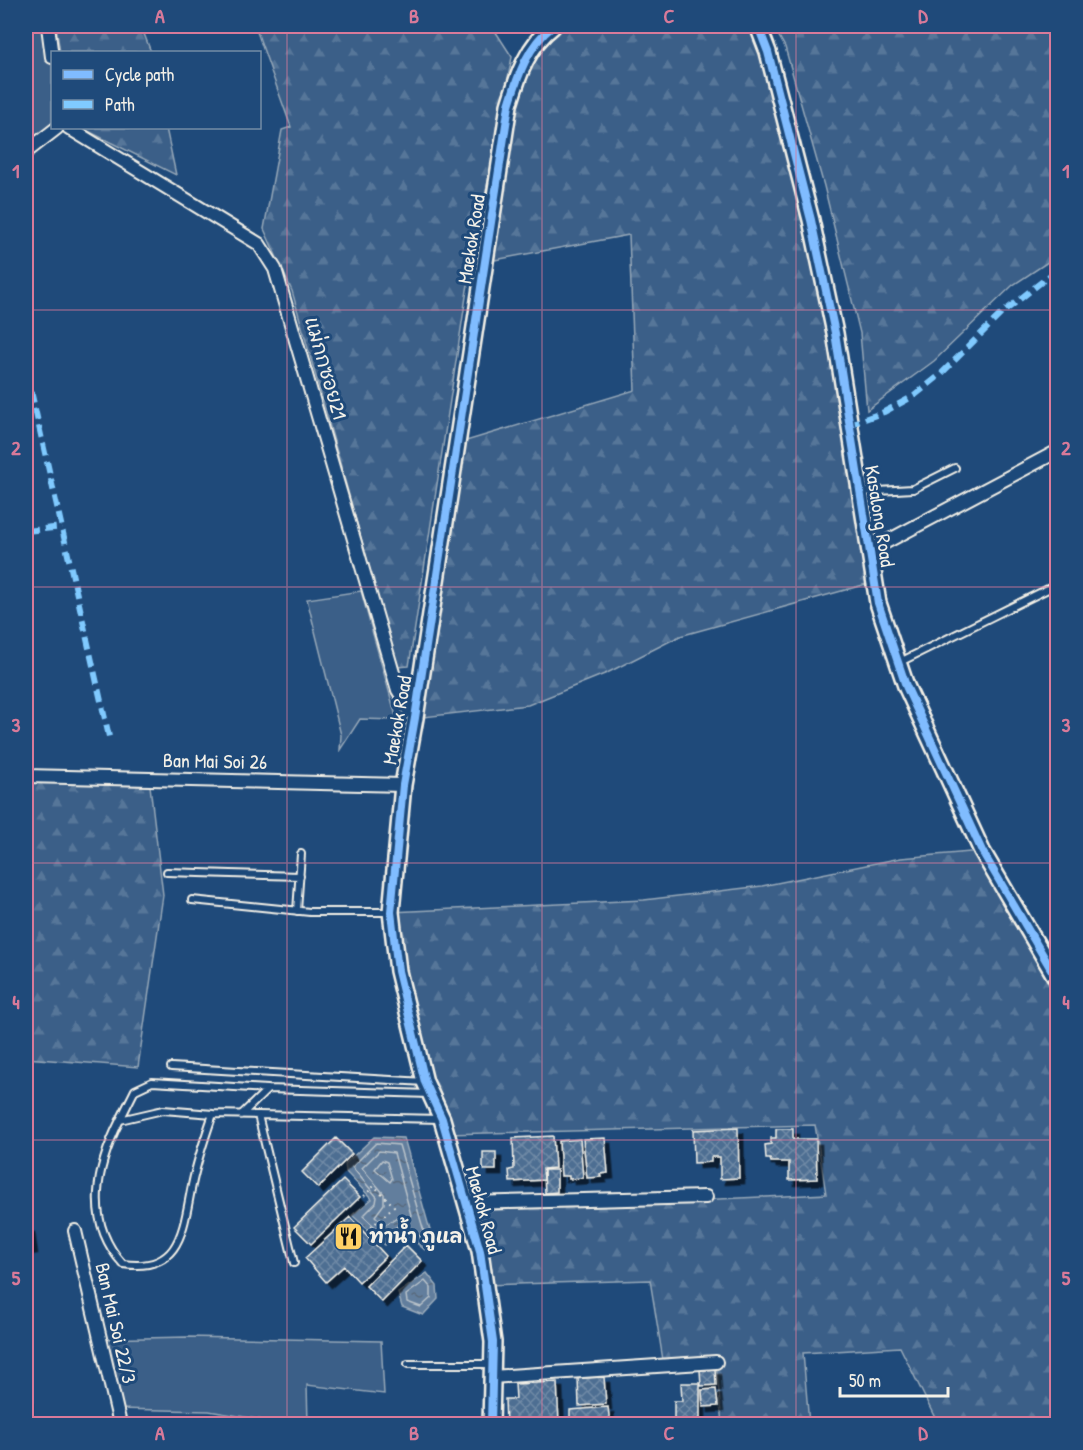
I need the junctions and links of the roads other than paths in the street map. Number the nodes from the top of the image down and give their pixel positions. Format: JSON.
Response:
{"nodes":[{"id":1,"x":48,"y":26,"type":"edge"},
{"id":2,"x":553,"y":26,"type":"edge"},
{"id":3,"x":758,"y":26,"type":"edge"},
{"id":4,"x":51,"y":51,"type":"edge"},
{"id":5,"x":56,"y":129,"type":"edge"},
{"id":6,"x":71,"y":129,"type":"edge"},
{"id":7,"x":26,"y":152,"type":"edge"},
{"id":8,"x":1058,"y":451,"type":"edge"},
{"id":9,"x":955,"y":468,"type":"dead end"},
{"id":10,"x":859,"y":492,"type":"junction"},
{"id":11,"x":869,"y":550,"type":"junction"},
{"id":12,"x":1058,"y":584,"type":"edge"},
{"id":13,"x":898,"y":663,"type":"junction"},
{"id":14,"x":415,"y":718,"type":"junction"},
{"id":15,"x":26,"y":776,"type":"edge"},
{"id":16,"x":403,"y":785,"type":"junction"},
{"id":17,"x":302,"y":854,"type":"dead end"},
{"id":18,"x":167,"y":872,"type":"dead end"},
{"id":19,"x":300,"y":876,"type":"junction"},
{"id":20,"x":192,"y":900,"type":"dead end"},
{"id":21,"x":297,"y":911,"type":"junction"},
{"id":22,"x":391,"y":912,"type":"junction"},
{"id":23,"x":1058,"y":981,"type":"edge"},
{"id":24,"x":171,"y":1067,"type":"dead end"},
{"id":25,"x":428,"y":1088,"type":"junction"},
{"id":26,"x":268,"y":1089,"type":"junction"},
{"id":27,"x":213,"y":1114,"type":"junction"},
{"id":28,"x":241,"y":1115,"type":"junction"},
{"id":29,"x":258,"y":1115,"type":"junction"},
{"id":30,"x":442,"y":1119,"type":"junction"},
{"id":31,"x":120,"y":1120,"type":"junction"},
{"id":32,"x":706,"y":1197,"type":"dead end"},
{"id":33,"x":466,"y":1203,"type":"junction"},
{"id":34,"x":75,"y":1231,"type":"dead end"},
{"id":35,"x":294,"y":1263,"type":"dead end"},
{"id":36,"x":716,"y":1362,"type":"dead end"},
{"id":37,"x":408,"y":1364,"type":"dead end"},
{"id":38,"x":493,"y":1371,"type":"junction"},
{"id":39,"x":120,"y":1425,"type":"edge"},
{"id":40,"x":491,"y":1425,"type":"edge"}],
"edges":[{"from":1,"to":4,"type":"street"},
{"from":2,"to":14,"type":"street","name":"Maekok Road"},
{"from":3,"to":10,"type":"street","name":"Kasalong Road"},
{"from":5,"to":7,"type":"street"},
{"from":6,"to":14,"type":"street","name":"แม่กกซอย21"},
{"from":8,"to":11,"type":"street"},
{"from":9,"to":10,"type":"lane"},
{"from":10,"to":11,"type":"street","name":"Kasalong Road"},
{"from":11,"to":13,"type":"street","name":"Kasalong Road"},
{"from":12,"to":13,"type":"lane"},
{"from":13,"to":23,"type":"street","name":"Kasalong Road"},
{"from":14,"to":16,"type":"street","name":"Maekok Road"},
{"from":15,"to":16,"type":"street","name":"Ban Mai Soi 26"},
{"from":16,"to":22,"type":"street","name":"Maekok Road"},
{"from":17,"to":19,"type":"lane"},
{"from":18,"to":19,"type":"lane"},
{"from":19,"to":21,"type":"lane"},
{"from":20,"to":21,"type":"lane"},
{"from":21,"to":22,"type":"lane"},
{"from":22,"to":25,"type":"street","name":"Maekok Road"},
{"from":24,"to":25,"type":"lane"},
{"from":25,"to":26,"type":"lane"},
{"from":25,"to":30,"type":"street","name":"Maekok Road"},
{"from":26,"to":28,"type":"lane"},
{"from":26,"to":31,"type":"lane"},
{"from":27,"to":28,"type":"lane"},
{"from":27,"to":31,"type":"lane"},
{"from":27,"to":31,"type":"lane"},
{"from":28,"to":29,"type":"lane"},
{"from":29,"to":30,"type":"lane"},
{"from":29,"to":35,"type":"lane"},
{"from":30,"to":33,"type":"street","name":"Maekok Road"},
{"from":32,"to":33,"type":"street"},
{"from":33,"to":38,"type":"street","name":"Maekok Road"},
{"from":34,"to":39,"type":"street","name":"Ban Mai Soi 22/3"},
{"from":36,"to":38,"type":"street"},
{"from":37,"to":38,"type":"lane"},
{"from":38,"to":40,"type":"street","name":"Maekok Road"}]}
